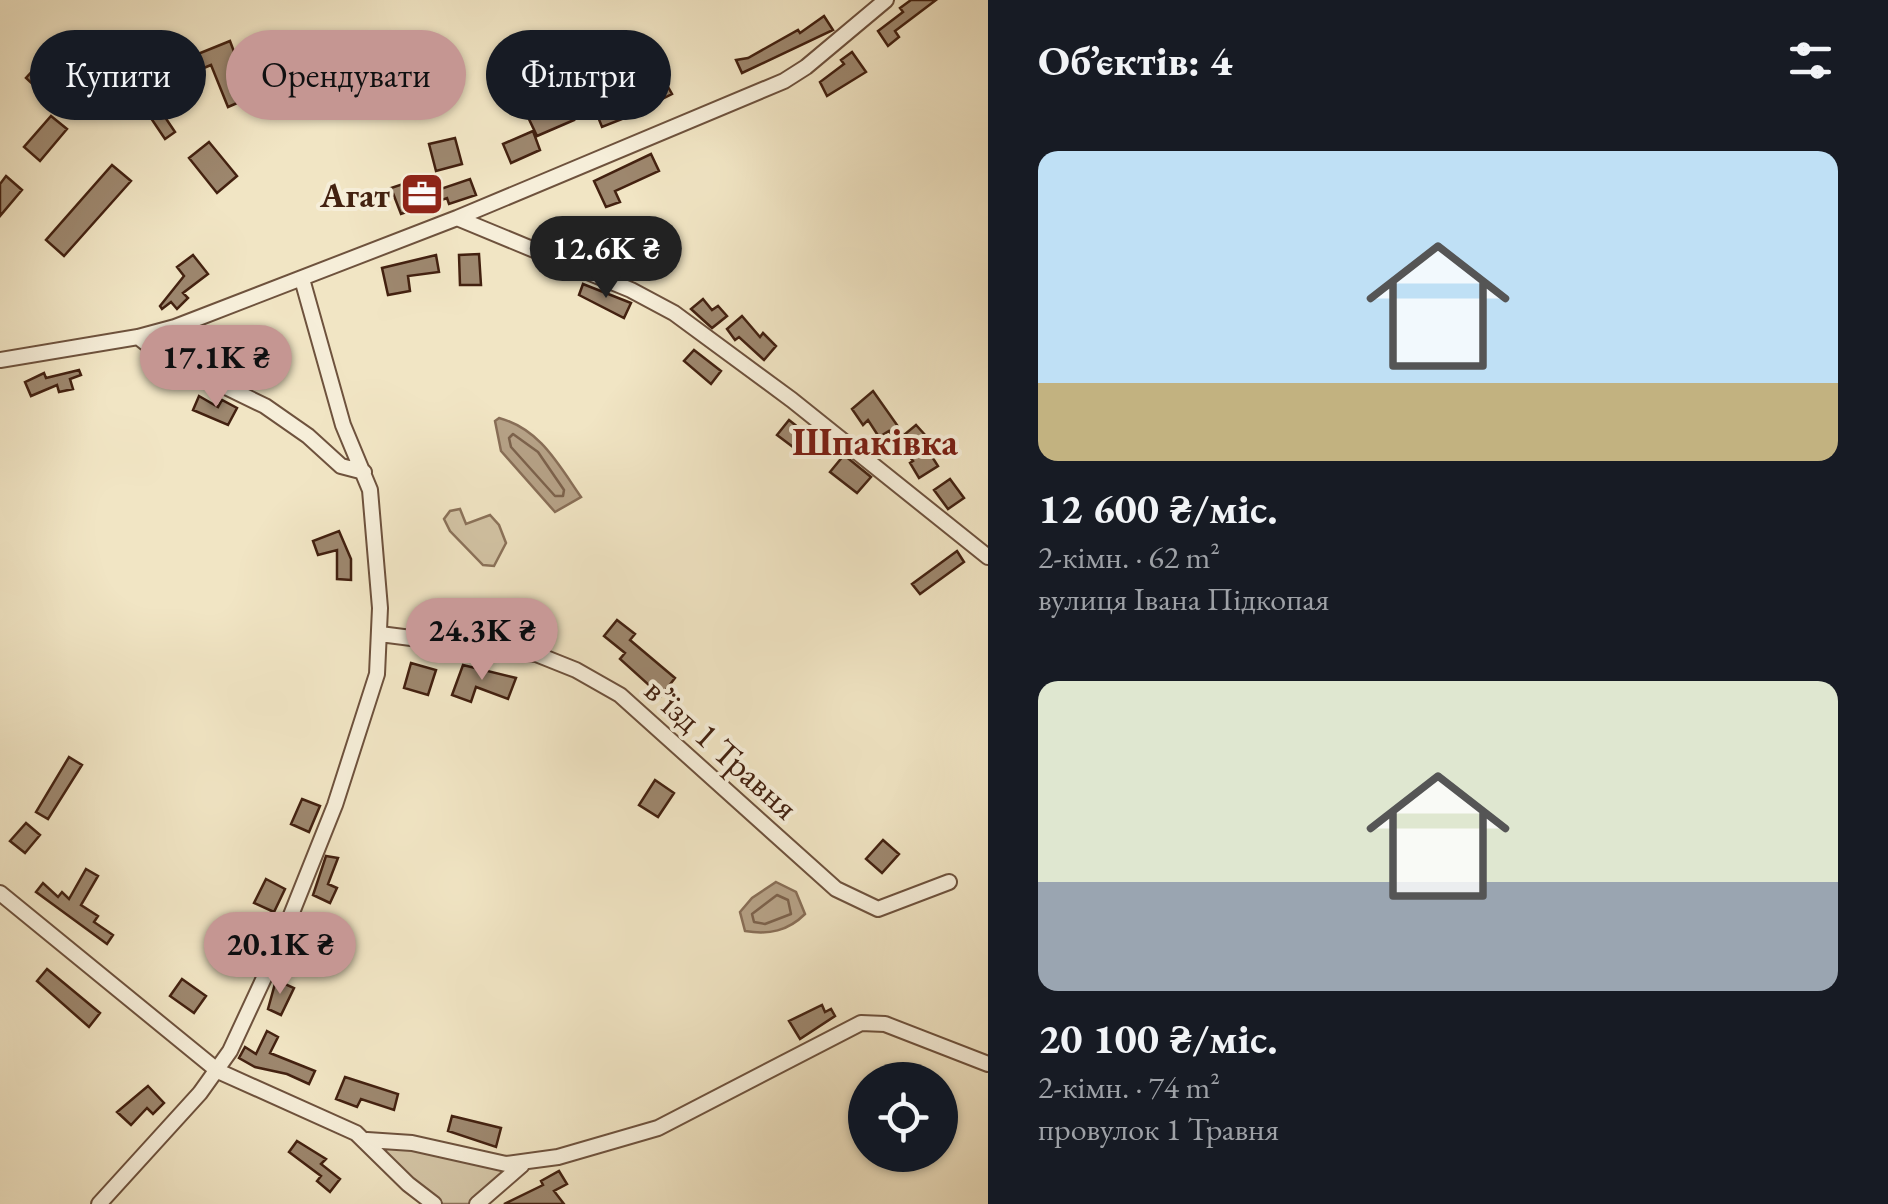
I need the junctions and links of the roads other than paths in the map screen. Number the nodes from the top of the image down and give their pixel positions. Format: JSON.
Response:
{"nodes":[{"id":1,"x":886,"y":0,"type":"edge"},
{"id":2,"x":457,"y":218,"type":"junction"},
{"id":3,"x":302,"y":278,"type":"junction"},
{"id":4,"x":138,"y":337,"type":"junction"},
{"id":5,"x":0,"y":360,"type":"edge"},
{"id":6,"x":364,"y":472,"type":"junction"},
{"id":7,"x":988,"y":557,"type":"edge"},
{"id":8,"x":380,"y":634,"type":"junction"},
{"id":9,"x":949,"y":882,"type":"dead end"},
{"id":10,"x":0,"y":893,"type":"edge"},
{"id":11,"x":988,"y":1064,"type":"edge"},
{"id":12,"x":218,"y":1071,"type":"junction"},
{"id":13,"x":367,"y":1140,"type":"junction"},
{"id":14,"x":522,"y":1165,"type":"junction"},
{"id":15,"x":99,"y":1204,"type":"edge"},
{"id":16,"x":434,"y":1204,"type":"edge"},
{"id":17,"x":477,"y":1204,"type":"edge"}],
"edges":[{"from":1,"to":2,"type":"street"},
{"from":2,"to":3,"type":"street"},
{"from":2,"to":7,"type":"street"},
{"from":3,"to":4,"type":"street"},
{"from":3,"to":6,"type":"street"},
{"from":4,"to":5,"type":"street"},
{"from":4,"to":6,"type":"street"},
{"from":6,"to":8,"type":"street"},
{"from":8,"to":9,"type":"street","name":"в’їзд 1 Травня"},
{"from":8,"to":12,"type":"street"},
{"from":10,"to":12,"type":"street"},
{"from":11,"to":14,"type":"street"},
{"from":12,"to":13,"type":"street"},
{"from":12,"to":15,"type":"street"},
{"from":13,"to":14,"type":"street"},
{"from":13,"to":16,"type":"street"},
{"from":14,"to":17,"type":"street"}]}
